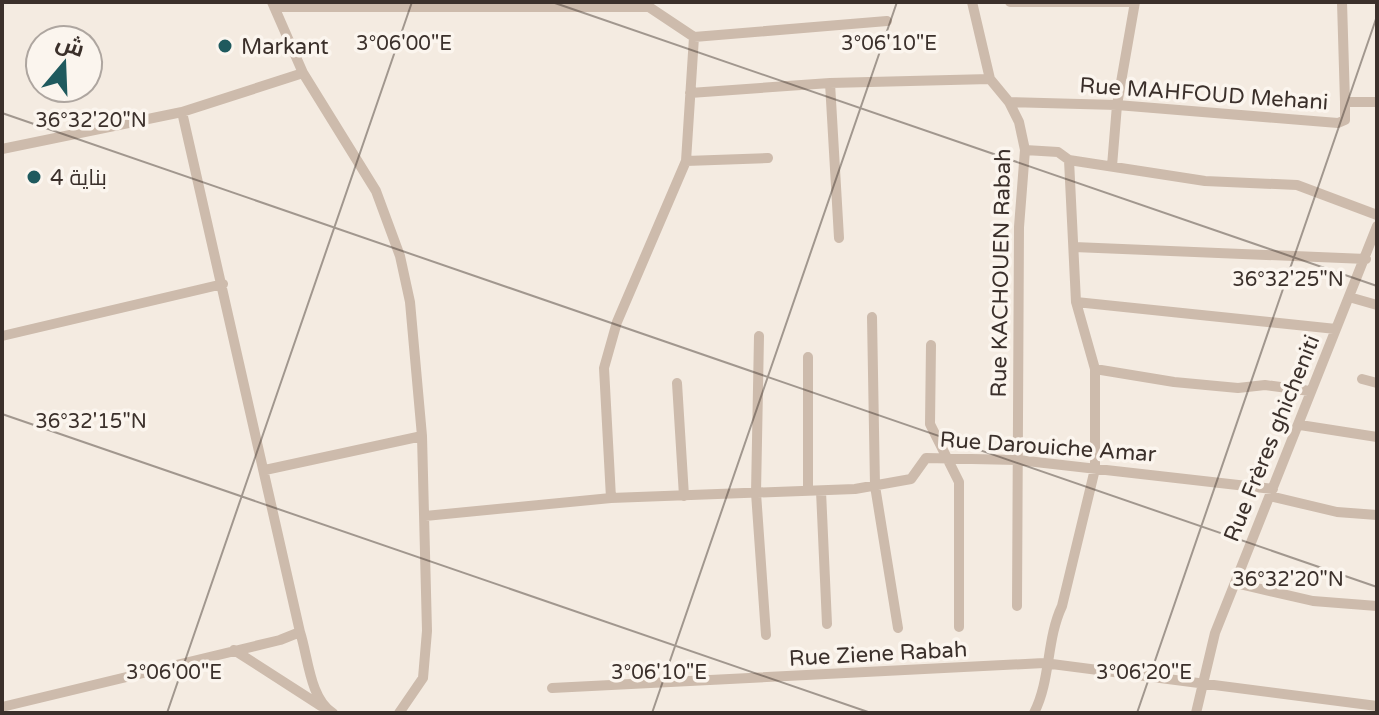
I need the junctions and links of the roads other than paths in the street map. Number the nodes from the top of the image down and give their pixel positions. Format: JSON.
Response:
{"nodes":[{"id":1,"x":972,"y":2,"type":"edge"},
{"id":2,"x":1010,"y":2,"type":"edge"},
{"id":3,"x":1135,"y":2,"type":"edge"},
{"id":4,"x":1342,"y":2,"type":"edge"},
{"id":5,"x":273,"y":5,"type":"edge"},
{"id":6,"x":887,"y":21,"type":"dead end"},
{"id":7,"x":694,"y":37,"type":"junction"},
{"id":8,"x":303,"y":73,"type":"junction"},
{"id":9,"x":990,"y":79,"type":"junction"},
{"id":10,"x":830,"y":83,"type":"junction"},
{"id":11,"x":690,"y":93,"type":"junction"},
{"id":12,"x":1009,"y":102,"type":"junction"},
{"id":13,"x":1345,"y":102,"type":"junction"},
{"id":14,"x":1377,"y":102,"type":"edge"},
{"id":15,"x":1117,"y":105,"type":"junction"},
{"id":16,"x":182,"y":112,"type":"junction"},
{"id":17,"x":2,"y":149,"type":"edge"},
{"id":18,"x":1025,"y":150,"type":"junction"},
{"id":19,"x":768,"y":158,"type":"dead end"},
{"id":20,"x":1069,"y":160,"type":"junction"},
{"id":21,"x":686,"y":161,"type":"junction"},
{"id":22,"x":1112,"y":166,"type":"junction"},
{"id":23,"x":1377,"y":215,"type":"edge"},
{"id":24,"x":1376,"y":232,"type":"edge"},
{"id":25,"x":839,"y":238,"type":"dead end"},
{"id":26,"x":1074,"y":247,"type":"junction"},
{"id":27,"x":1366,"y":259,"type":"junction"},
{"id":28,"x":223,"y":284,"type":"junction"},
{"id":29,"x":1349,"y":297,"type":"junction"},
{"id":30,"x":1076,"y":302,"type":"junction"},
{"id":31,"x":1377,"y":305,"type":"edge"},
{"id":32,"x":872,"y":317,"type":"dead end"},
{"id":33,"x":1336,"y":329,"type":"junction"},
{"id":34,"x":2,"y":336,"type":"edge"},
{"id":35,"x":759,"y":336,"type":"dead end"},
{"id":36,"x":931,"y":345,"type":"dead end"},
{"id":37,"x":808,"y":357,"type":"dead end"},
{"id":38,"x":1095,"y":369,"type":"junction"},
{"id":39,"x":1362,"y":379,"type":"dead end"},
{"id":40,"x":677,"y":383,"type":"dead end"},
{"id":41,"x":1377,"y":383,"type":"edge"},
{"id":42,"x":1310,"y":391,"type":"junction"},
{"id":43,"x":1300,"y":425,"type":"junction"},
{"id":44,"x":422,"y":436,"type":"junction"},
{"id":45,"x":1377,"y":437,"type":"edge"},
{"id":46,"x":947,"y":458,"type":"junction"},
{"id":47,"x":1018,"y":460,"type":"junction"},
{"id":48,"x":1095,"y":469,"type":"junction"},
{"id":49,"x":265,"y":470,"type":"junction"},
{"id":50,"x":875,"y":486,"type":"junction"},
{"id":51,"x":808,"y":491,"type":"junction"},
{"id":52,"x":821,"y":491,"type":"junction"},
{"id":53,"x":756,"y":493,"type":"junction"},
{"id":54,"x":1271,"y":493,"type":"junction"},
{"id":55,"x":684,"y":496,"type":"junction"},
{"id":56,"x":611,"y":498,"type":"junction"},
{"id":57,"x":1377,"y":515,"type":"edge"},
{"id":58,"x":425,"y":516,"type":"junction"},
{"id":59,"x":1235,"y":583,"type":"junction"},
{"id":60,"x":1017,"y":606,"type":"dead end"},
{"id":61,"x":1377,"y":606,"type":"edge"},
{"id":62,"x":827,"y":624,"type":"dead end"},
{"id":63,"x":959,"y":627,"type":"dead end"},
{"id":64,"x":898,"y":628,"type":"dead end"},
{"id":65,"x":300,"y":632,"type":"junction"},
{"id":66,"x":766,"y":635,"type":"dead end"},
{"id":67,"x":234,"y":650,"type":"junction"},
{"id":68,"x":1047,"y":664,"type":"junction"},
{"id":69,"x":1205,"y":681,"type":"junction"},
{"id":70,"x":552,"y":688,"type":"dead end"},
{"id":71,"x":1377,"y":706,"type":"edge"},
{"id":72,"x":2,"y":707,"type":"edge"},
{"id":73,"x":328,"y":710,"type":"edge"},
{"id":74,"x":399,"y":713,"type":"edge"},
{"id":75,"x":1034,"y":713,"type":"edge"},
{"id":76,"x":1196,"y":713,"type":"edge"}],
"edges":[{"from":1,"to":9,"type":"street","name":"Rue KACHOUEN Rabah"},
{"from":2,"to":3,"type":"street"},
{"from":3,"to":15,"type":"street"},
{"from":4,"to":13,"type":"street"},
{"from":5,"to":7,"type":"street"},
{"from":5,"to":8,"type":"street"},
{"from":6,"to":7,"type":"street"},
{"from":7,"to":11,"type":"street"},
{"from":8,"to":16,"type":"street"},
{"from":8,"to":44,"type":"street"},
{"from":9,"to":10,"type":"street"},
{"from":9,"to":12,"type":"street","name":"Rue KACHOUEN Rabah"},
{"from":10,"to":11,"type":"street"},
{"from":10,"to":25,"type":"street"},
{"from":11,"to":21,"type":"street"},
{"from":12,"to":15,"type":"street","name":"Rue MAHFOUD Mehani"},
{"from":12,"to":18,"type":"street","name":"Rue KACHOUEN Rabah"},
{"from":13,"to":14,"type":"street","name":"Rue MAHFOUD Mehani"},
{"from":13,"to":15,"type":"street","name":"Rue MAHFOUD Mehani"},
{"from":15,"to":22,"type":"street"},
{"from":16,"to":17,"type":"street"},
{"from":16,"to":28,"type":"street"},
{"from":18,"to":20,"type":"street"},
{"from":18,"to":47,"type":"street","name":"Rue KACHOUEN Rabah"},
{"from":19,"to":21,"type":"street"},
{"from":20,"to":22,"type":"street"},
{"from":20,"to":26,"type":"street"},
{"from":21,"to":56,"type":"street"},
{"from":22,"to":23,"type":"street"},
{"from":24,"to":27,"type":"street","name":"Rue Frères ghicheniti"},
{"from":26,"to":27,"type":"street"},
{"from":26,"to":30,"type":"street"},
{"from":27,"to":29,"type":"street","name":"Rue Frères ghicheniti"},
{"from":28,"to":34,"type":"street"},
{"from":28,"to":49,"type":"street"},
{"from":29,"to":31,"type":"street"},
{"from":29,"to":33,"type":"street","name":"Rue Frères ghicheniti"},
{"from":30,"to":33,"type":"street"},
{"from":30,"to":38,"type":"street"},
{"from":32,"to":50,"type":"street"},
{"from":33,"to":42,"type":"street","name":"Rue Frères ghicheniti"},
{"from":35,"to":53,"type":"street"},
{"from":36,"to":46,"type":"street"},
{"from":37,"to":51,"type":"street"},
{"from":38,"to":42,"type":"street"},
{"from":38,"to":48,"type":"street"},
{"from":39,"to":41,"type":"street"},
{"from":40,"to":55,"type":"street"},
{"from":42,"to":43,"type":"street","name":"Rue Frères ghicheniti"},
{"from":43,"to":45,"type":"street"},
{"from":43,"to":54,"type":"street","name":"Rue Frères ghicheniti"},
{"from":44,"to":49,"type":"street"},
{"from":44,"to":58,"type":"street"},
{"from":46,"to":47,"type":"street","name":"Rue Darouiche Amar"},
{"from":46,"to":50,"type":"street","name":"Rue Darouiche Amar"},
{"from":46,"to":63,"type":"street"},
{"from":47,"to":48,"type":"street","name":"Rue Darouiche Amar"},
{"from":47,"to":60,"type":"street","name":"Rue KACHOUEN Rabah"},
{"from":48,"to":54,"type":"street","name":"Rue Darouiche Amar"},
{"from":48,"to":68,"type":"street"},
{"from":49,"to":65,"type":"street"},
{"from":50,"to":52,"type":"street","name":"Rue Darouiche Amar"},
{"from":50,"to":64,"type":"street"},
{"from":51,"to":52,"type":"street","name":"Rue Darouiche Amar"},
{"from":51,"to":53,"type":"street","name":"Rue Darouiche Amar"},
{"from":52,"to":62,"type":"street"},
{"from":53,"to":55,"type":"street","name":"Rue Darouiche Amar"},
{"from":53,"to":66,"type":"street"},
{"from":54,"to":57,"type":"street","name":"Rue Darouiche Amar"},
{"from":54,"to":59,"type":"street","name":"Rue Frères ghicheniti"},
{"from":55,"to":56,"type":"street","name":"Rue Darouiche Amar"},
{"from":56,"to":58,"type":"street","name":"Rue Darouiche Amar"},
{"from":58,"to":74,"type":"street"},
{"from":59,"to":61,"type":"street"},
{"from":59,"to":69,"type":"street","name":"Rue Frères ghicheniti"},
{"from":65,"to":67,"type":"street"},
{"from":65,"to":73,"type":"street"},
{"from":67,"to":72,"type":"street"},
{"from":67,"to":73,"type":"street"},
{"from":68,"to":69,"type":"street","name":"Rue Ziene Rabah"},
{"from":68,"to":70,"type":"street","name":"Rue Ziene Rabah"},
{"from":68,"to":75,"type":"street"},
{"from":69,"to":71,"type":"street","name":"Rue Ziene Rabah"},
{"from":69,"to":76,"type":"street","name":"Rue Frères ghicheniti"}]}
